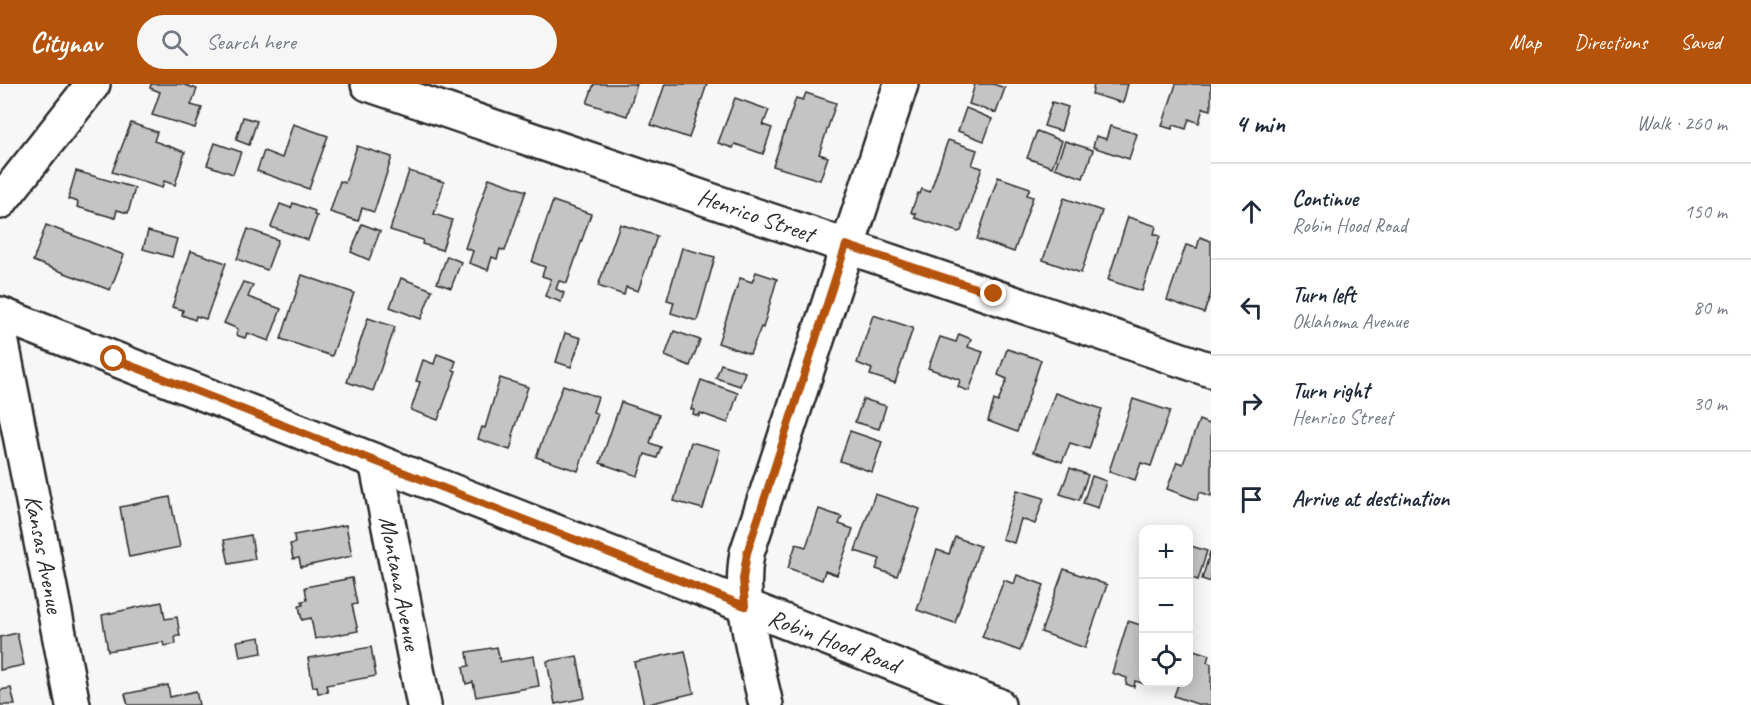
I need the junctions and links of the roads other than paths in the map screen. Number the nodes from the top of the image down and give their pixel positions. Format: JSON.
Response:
{"nodes":[{"id":1,"x":93,"y":84,"type":"edge"},
{"id":2,"x":368,"y":84,"type":"edge"},
{"id":3,"x":901,"y":84,"type":"edge"},
{"id":4,"x":0,"y":202,"type":"edge"},
{"id":5,"x":846,"y":245,"type":"junction"},
{"id":6,"x":0,"y":314,"type":"edge"},
{"id":7,"x":0,"y":333,"type":"edge"},
{"id":8,"x":1211,"y":370,"type":"edge"},
{"id":9,"x":376,"y":461,"type":"junction"},
{"id":10,"x":745,"y":606,"type":"junction"},
{"id":11,"x":74,"y":705,"type":"edge"},
{"id":12,"x":424,"y":705,"type":"edge"},
{"id":13,"x":766,"y":705,"type":"edge"},
{"id":14,"x":998,"y":705,"type":"edge"}],
"edges":[{"from":1,"to":4,"type":"street"},
{"from":2,"to":5,"type":"street","name":"Henrico Street"},
{"from":3,"to":5,"type":"street"},
{"from":5,"to":8,"type":"street","name":"Henrico Street"},
{"from":5,"to":10,"type":"street"},
{"from":6,"to":9,"type":"street","name":"Robin Hood Road"},
{"from":7,"to":11,"type":"street","name":"Kansas Avenue"},
{"from":9,"to":10,"type":"street","name":"Robin Hood Road"},
{"from":9,"to":12,"type":"street","name":"Montana Avenue"},
{"from":10,"to":13,"type":"street"},
{"from":10,"to":14,"type":"street","name":"Robin Hood Road"}]}
